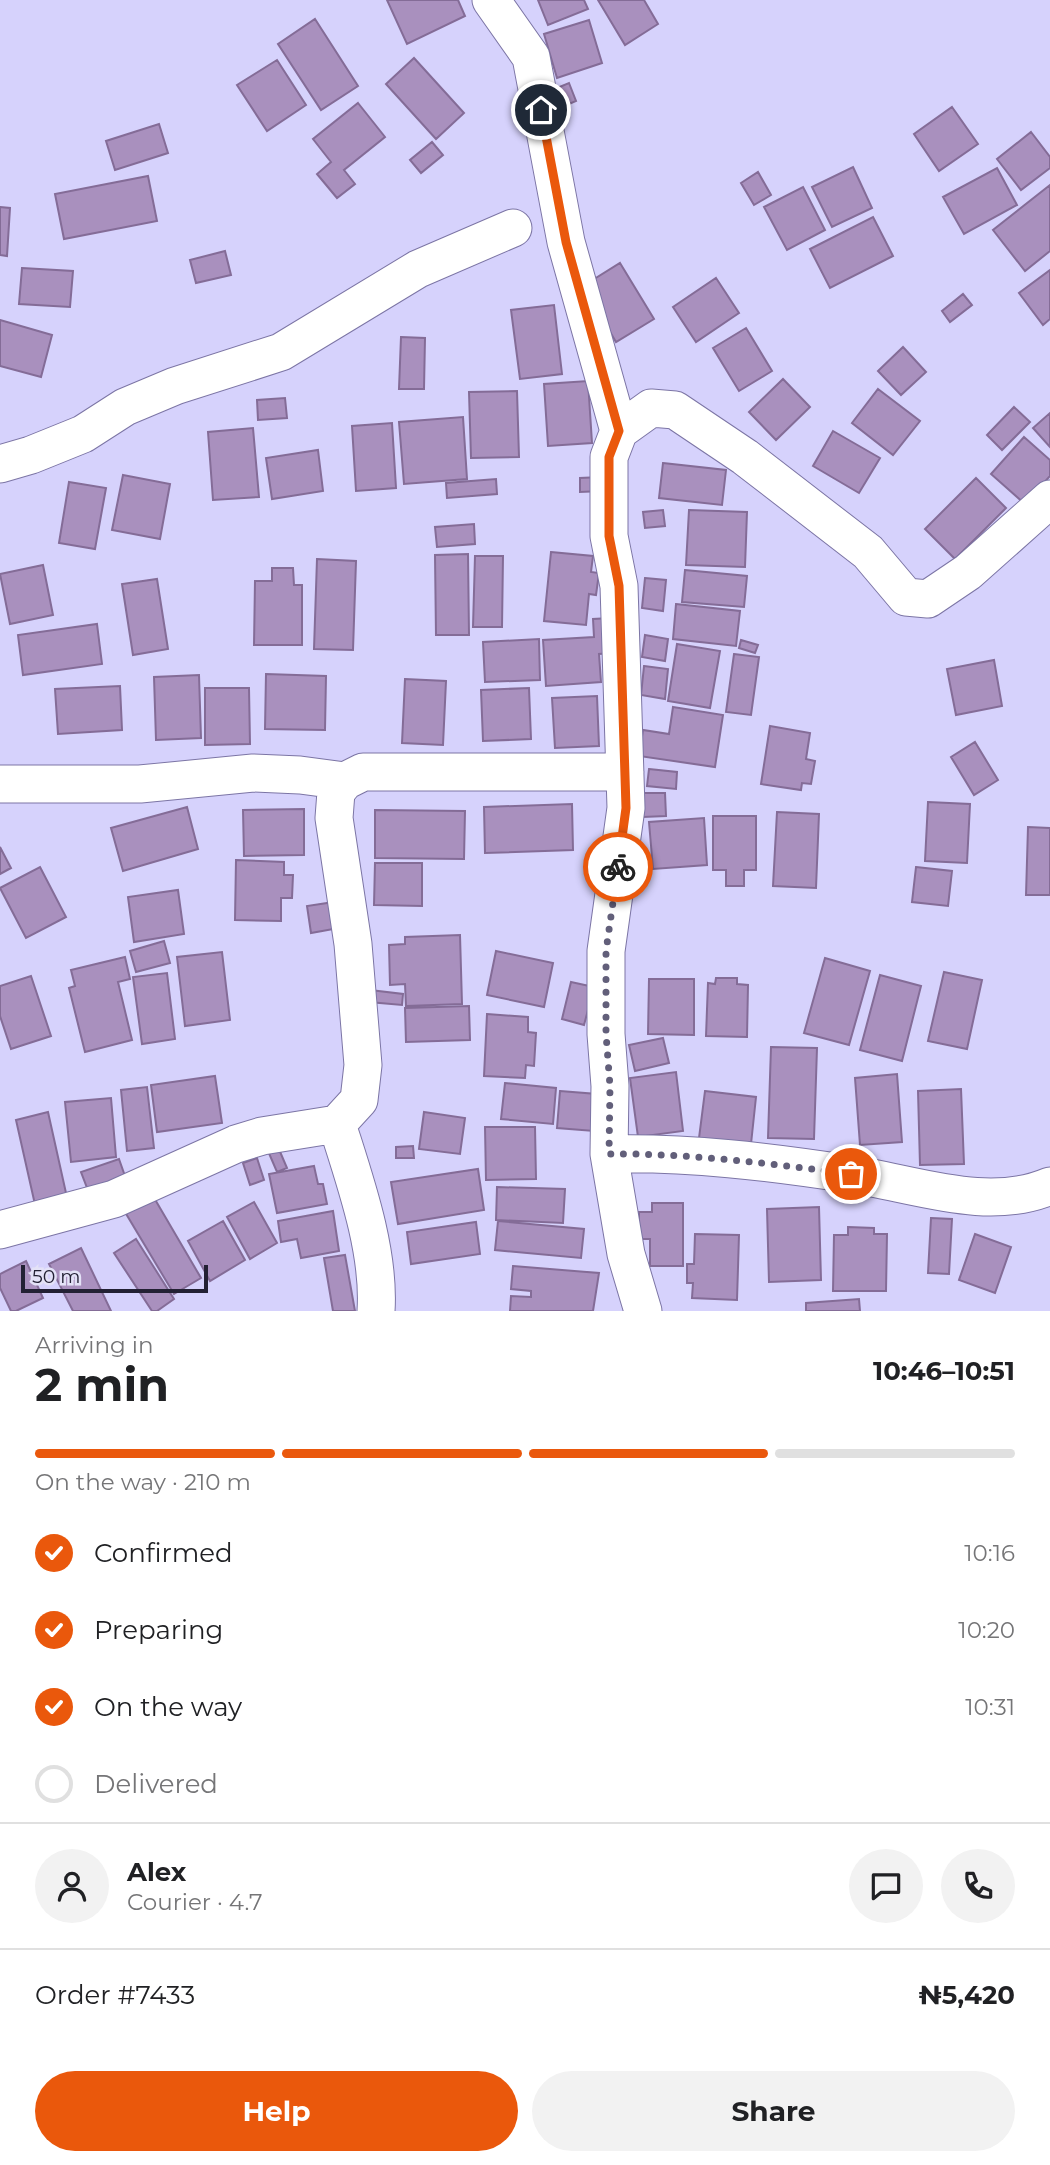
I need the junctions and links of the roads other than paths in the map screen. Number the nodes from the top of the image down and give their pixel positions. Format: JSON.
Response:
{"nodes":[{"id":1,"x":491,"y":0,"type":"edge"},
{"id":2,"x":513,"y":228,"type":"dead end"},
{"id":3,"x":619,"y":431,"type":"junction"},
{"id":4,"x":0,"y":464,"type":"edge"},
{"id":5,"x":1050,"y":499,"type":"edge"},
{"id":6,"x":625,"y":772,"type":"junction"},
{"id":7,"x":345,"y":781,"type":"junction"},
{"id":8,"x":0,"y":784,"type":"edge"},
{"id":9,"x":337,"y":1124,"type":"junction"},
{"id":10,"x":609,"y":1154,"type":"junction"},
{"id":11,"x":1050,"y":1186,"type":"edge"},
{"id":12,"x":0,"y":1230,"type":"edge"},
{"id":13,"x":376,"y":1311,"type":"edge"},
{"id":14,"x":643,"y":1311,"type":"edge"}],
"edges":[{"from":1,"to":3,"type":"street"},
{"from":2,"to":4,"type":"street"},
{"from":3,"to":5,"type":"street"},
{"from":3,"to":6,"type":"street"},
{"from":6,"to":7,"type":"street"},
{"from":6,"to":10,"type":"street"},
{"from":7,"to":8,"type":"street"},
{"from":7,"to":9,"type":"street"},
{"from":9,"to":12,"type":"street"},
{"from":9,"to":13,"type":"street"},
{"from":10,"to":11,"type":"street"},
{"from":10,"to":14,"type":"street"}]}
